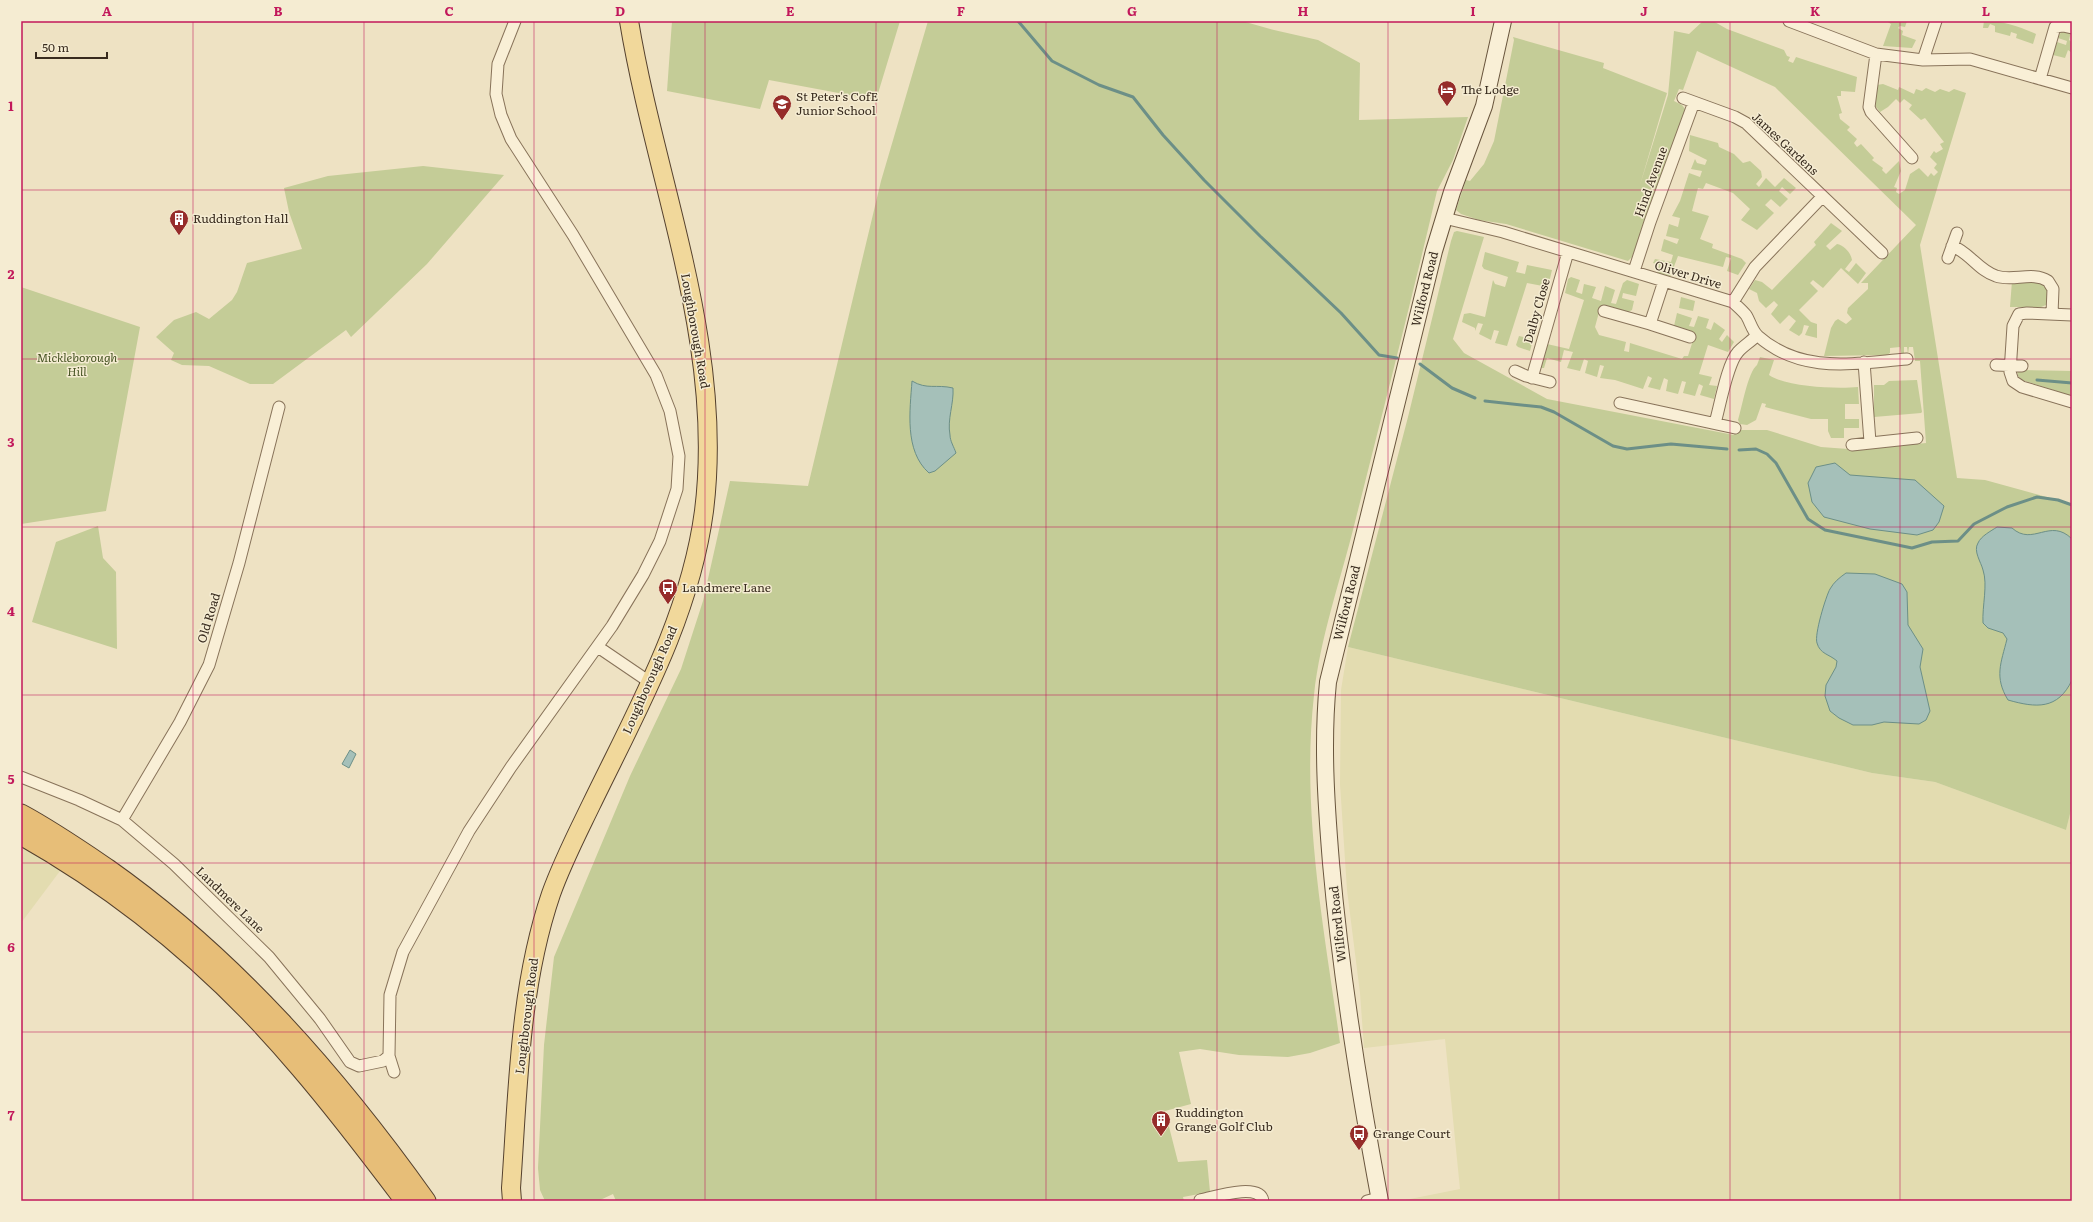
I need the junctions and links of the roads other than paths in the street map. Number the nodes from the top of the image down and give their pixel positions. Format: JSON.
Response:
{"nodes":[{"id":1,"x":515,"y":21,"type":"edge"},
{"id":2,"x":629,"y":21,"type":"edge"},
{"id":3,"x":1503,"y":21,"type":"edge"},
{"id":4,"x":1789,"y":21,"type":"edge"},
{"id":5,"x":1936,"y":21,"type":"edge"},
{"id":6,"x":2054,"y":24,"type":"edge"},
{"id":7,"x":2072,"y":28,"type":"edge"},
{"id":8,"x":1876,"y":54,"type":"junction"},
{"id":9,"x":1923,"y":60,"type":"junction"},
{"id":10,"x":2040,"y":79,"type":"junction"},
{"id":11,"x":2072,"y":88,"type":"edge"},
{"id":12,"x":1683,"y":98,"type":"dead end"},
{"id":13,"x":1694,"y":102,"type":"junction"},
{"id":14,"x":1912,"y":158,"type":"dead end"},
{"id":15,"x":1822,"y":197,"type":"junction"},
{"id":16,"x":1444,"y":218,"type":"junction"},
{"id":17,"x":1957,"y":234,"type":"dead end"},
{"id":18,"x":1952,"y":246,"type":"junction"},
{"id":19,"x":1568,"y":252,"type":"junction"},
{"id":20,"x":1882,"y":253,"type":"dead end"},
{"id":21,"x":1948,"y":258,"type":"dead end"},
{"id":22,"x":1634,"y":272,"type":"junction"},
{"id":23,"x":1664,"y":281,"type":"junction"},
{"id":24,"x":1732,"y":302,"type":"junction"},
{"id":25,"x":1604,"y":311,"type":"dead end"},
{"id":26,"x":2052,"y":314,"type":"junction"},
{"id":27,"x":2072,"y":315,"type":"edge"},
{"id":28,"x":1650,"y":324,"type":"junction"},
{"id":29,"x":1757,"y":335,"type":"junction"},
{"id":30,"x":1690,"y":337,"type":"dead end"},
{"id":31,"x":1908,"y":358,"type":"dead end"},
{"id":32,"x":1864,"y":362,"type":"junction"},
{"id":33,"x":1996,"y":366,"type":"dead end"},
{"id":34,"x":2016,"y":366,"type":"junction"},
{"id":35,"x":1515,"y":371,"type":"dead end"},
{"id":36,"x":1532,"y":378,"type":"junction"},
{"id":37,"x":1550,"y":382,"type":"dead end"},
{"id":38,"x":2072,"y":402,"type":"edge"},
{"id":39,"x":1620,"y":403,"type":"dead end"},
{"id":40,"x":279,"y":407,"type":"dead end"},
{"id":41,"x":1715,"y":423,"type":"junction"},
{"id":42,"x":1734,"y":428,"type":"dead end"},
{"id":43,"x":1917,"y":438,"type":"dead end"},
{"id":44,"x":1870,"y":442,"type":"junction"},
{"id":45,"x":1852,"y":445,"type":"dead end"},
{"id":46,"x":598,"y":647,"type":"junction"},
{"id":47,"x":651,"y":683,"type":"junction"},
{"id":48,"x":21,"y":777,"type":"edge"},
{"id":49,"x":21,"y":814,"type":"edge"},
{"id":50,"x":122,"y":820,"type":"junction"},
{"id":51,"x":21,"y":835,"type":"edge"},
{"id":52,"x":389,"y":1056,"type":"junction"},
{"id":53,"x":394,"y":1072,"type":"dead end"},
{"id":54,"x":510,"y":1197,"type":"edge"},
{"id":55,"x":1200,"y":1200,"type":"dead end"},
{"id":56,"x":1375,"y":1200,"type":"edge"},
{"id":57,"x":405,"y":1201,"type":"edge"},
{"id":58,"x":426,"y":1201,"type":"edge"},
{"id":59,"x":1263,"y":1201,"type":"edge"}],
"edges":[{"from":1,"to":46,"type":"street"},
{"from":2,"to":47,"type":"main road","name":"Loughborough Road"},
{"from":3,"to":16,"type":"main road","name":"Wilford Road"},
{"from":4,"to":8,"type":"street"},
{"from":5,"to":9,"type":"street"},
{"from":6,"to":7,"type":"street"},
{"from":6,"to":10,"type":"street"},
{"from":8,"to":9,"type":"street"},
{"from":8,"to":14,"type":"street"},
{"from":9,"to":10,"type":"street"},
{"from":10,"to":11,"type":"street"},
{"from":12,"to":13,"type":"street","name":"James Gardens"},
{"from":13,"to":15,"type":"street","name":"James Gardens"},
{"from":13,"to":22,"type":"street","name":"Hind Avenue"},
{"from":15,"to":20,"type":"street","name":"James Gardens"},
{"from":15,"to":24,"type":"street"},
{"from":16,"to":19,"type":"street","name":"Oliver Drive"},
{"from":16,"to":56,"type":"main road","name":"Wilford Road"},
{"from":17,"to":18,"type":"street"},
{"from":18,"to":21,"type":"street"},
{"from":18,"to":26,"type":"street"},
{"from":19,"to":22,"type":"street","name":"Oliver Drive"},
{"from":19,"to":36,"type":"street","name":"Dalby Close"},
{"from":22,"to":23,"type":"street","name":"Oliver Drive"},
{"from":23,"to":24,"type":"street","name":"Oliver Drive"},
{"from":23,"to":28,"type":"street"},
{"from":24,"to":29,"type":"street","name":"Oliver Drive"},
{"from":25,"to":28,"type":"street"},
{"from":26,"to":27,"type":"street"},
{"from":26,"to":34,"type":"street"},
{"from":28,"to":30,"type":"street"},
{"from":29,"to":32,"type":"street","name":"Oliver Drive"},
{"from":29,"to":41,"type":"street"},
{"from":31,"to":32,"type":"street","name":"Oliver Drive"},
{"from":32,"to":44,"type":"street"},
{"from":33,"to":34,"type":"street"},
{"from":34,"to":38,"type":"street"},
{"from":35,"to":36,"type":"street"},
{"from":36,"to":37,"type":"street"},
{"from":39,"to":41,"type":"street"},
{"from":40,"to":50,"type":"street","name":"Old Road"},
{"from":41,"to":42,"type":"street"},
{"from":43,"to":44,"type":"street"},
{"from":44,"to":45,"type":"street"},
{"from":46,"to":47,"type":"street"},
{"from":46,"to":52,"type":"street"},
{"from":47,"to":54,"type":"main road","name":"Loughborough Road"},
{"from":48,"to":50,"type":"street","name":"Landmere Lane"},
{"from":49,"to":58,"type":"highway"},
{"from":50,"to":52,"type":"street","name":"Landmere Lane"},
{"from":51,"to":57,"type":"highway"},
{"from":52,"to":53,"type":"street"},
{"from":55,"to":59,"type":"street"}]}
